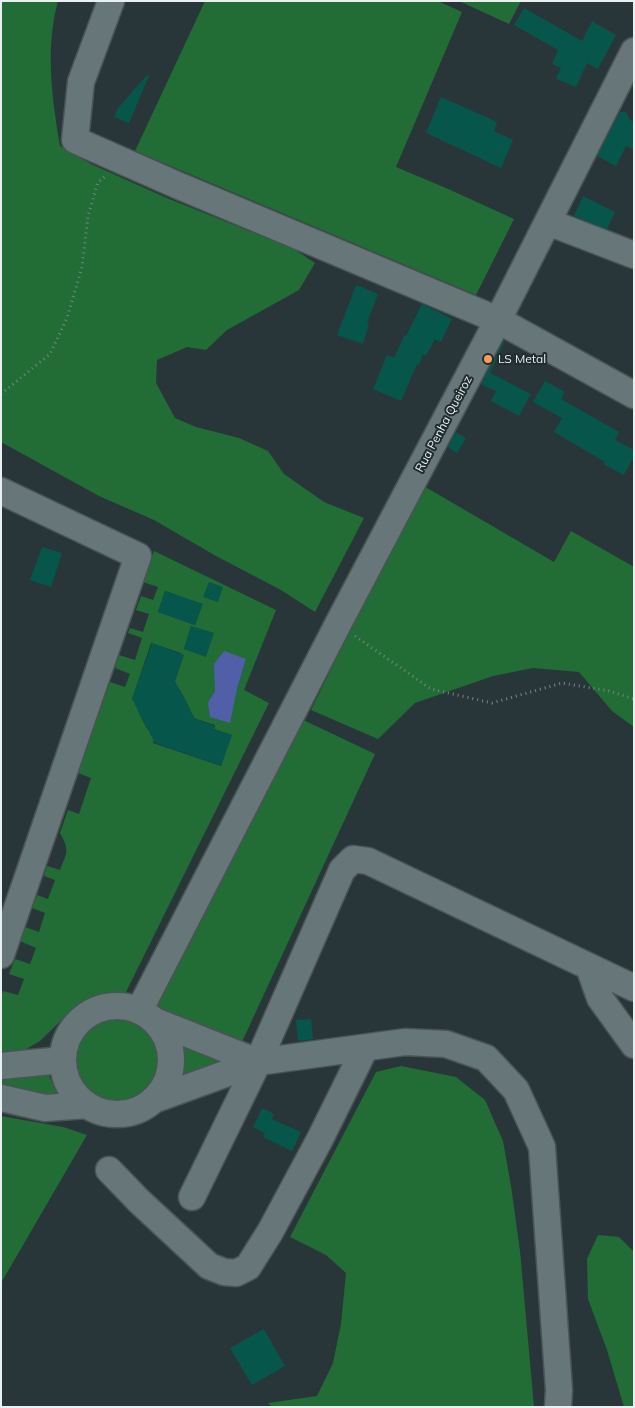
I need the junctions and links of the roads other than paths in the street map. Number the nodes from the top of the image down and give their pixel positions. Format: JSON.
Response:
{"nodes":[{"id":1,"x":111,"y":1,"type":"edge"},
{"id":2,"x":634,"y":51,"type":"edge"},
{"id":3,"x":626,"y":83,"type":"edge"},
{"id":4,"x":548,"y":222,"type":"junction"},
{"id":5,"x":634,"y":255,"type":"edge"},
{"id":6,"x":498,"y":320,"type":"junction"},
{"id":7,"x":634,"y":395,"type":"edge"},
{"id":8,"x":2,"y":495,"type":"edge"},
{"id":9,"x":1,"y":955,"type":"edge"},
{"id":10,"x":589,"y":967,"type":"junction"},
{"id":11,"x":634,"y":988,"type":"edge"},
{"id":12,"x":147,"y":1016,"type":"junction"},
{"id":13,"x":634,"y":1046,"type":"edge"},
{"id":14,"x":364,"y":1048,"type":"junction"},
{"id":15,"x":62,"y":1060,"type":"junction"},
{"id":16,"x":258,"y":1062,"type":"junction"},
{"id":17,"x":1,"y":1066,"type":"edge"},
{"id":18,"x":1,"y":1098,"type":"edge"},
{"id":19,"x":153,"y":1100,"type":"junction"},
{"id":20,"x":87,"y":1105,"type":"junction"},
{"id":21,"x":109,"y":1170,"type":"dead end"},
{"id":22,"x":192,"y":1196,"type":"dead end"},
{"id":23,"x":561,"y":1401,"type":"edge"}],
"edges":[{"from":1,"to":6,"type":"street"},
{"from":2,"to":3,"type":"street","name":"Rua Penha Queiroz"},
{"from":3,"to":4,"type":"street","name":"Rua Penha Queiroz"},
{"from":4,"to":5,"type":"street"},
{"from":4,"to":6,"type":"street","name":"Rua Penha Queiroz"},
{"from":6,"to":7,"type":"street"},
{"from":6,"to":12,"type":"street","name":"Rua Penha Queiroz"},
{"from":8,"to":9,"type":"street"},
{"from":10,"to":11,"type":"street"},
{"from":10,"to":13,"type":"street"},
{"from":10,"to":16,"type":"street"},
{"from":12,"to":15,"type":"street"},
{"from":12,"to":16,"type":"street"},
{"from":12,"to":19,"type":"street"},
{"from":14,"to":16,"type":"street"},
{"from":14,"to":21,"type":"street"},
{"from":14,"to":23,"type":"street"},
{"from":15,"to":17,"type":"street"},
{"from":15,"to":20,"type":"street"},
{"from":16,"to":19,"type":"street"},
{"from":16,"to":22,"type":"street"},
{"from":18,"to":20,"type":"street"},
{"from":19,"to":20,"type":"street"}]}
